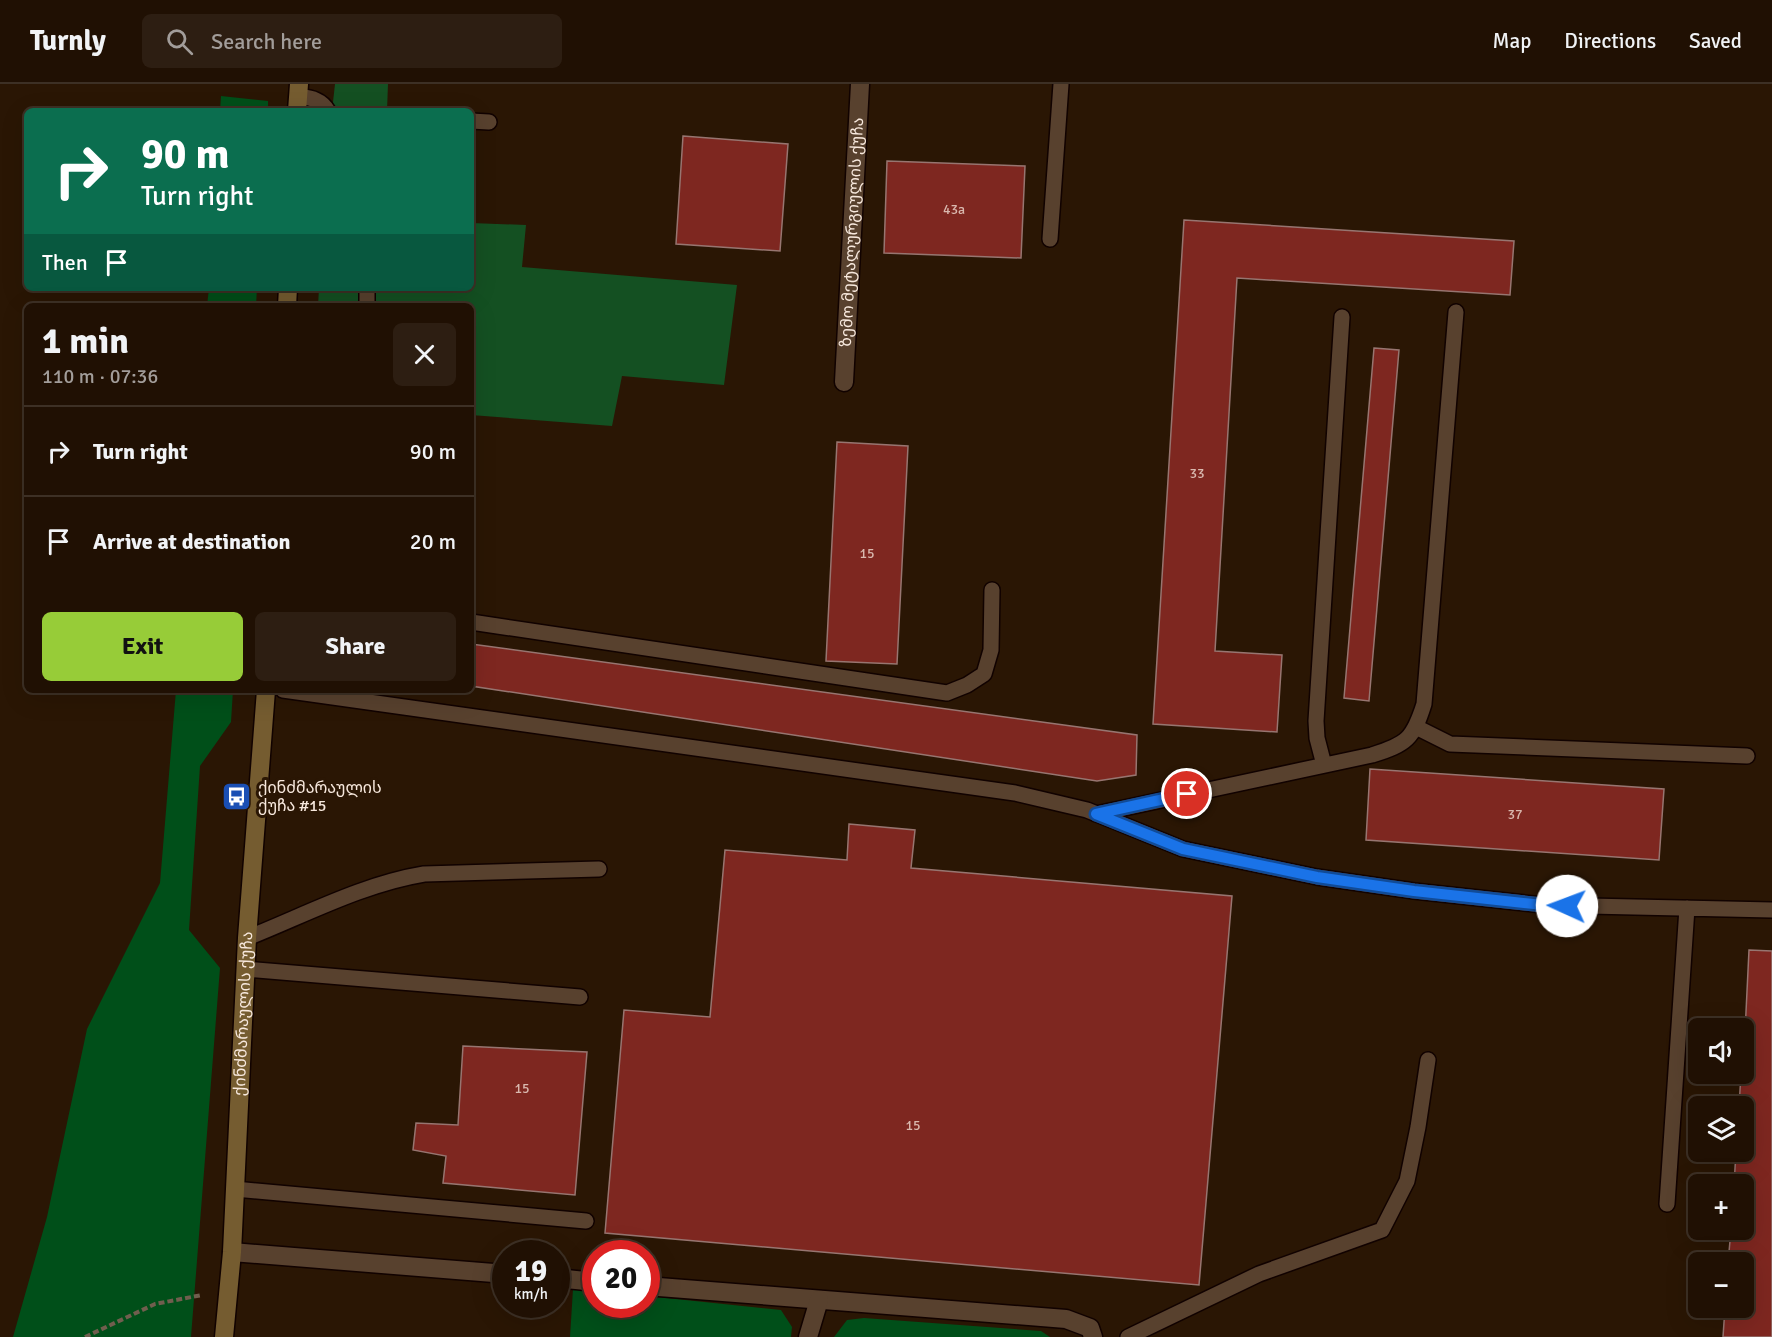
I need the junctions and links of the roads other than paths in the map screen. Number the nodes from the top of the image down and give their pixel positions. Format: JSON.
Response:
{"nodes":[{"id":1,"x":860,"y":84,"type":"edge"},
{"id":2,"x":1061,"y":84,"type":"edge"},
{"id":3,"x":298,"y":97,"type":"edge"},
{"id":4,"x":326,"y":108,"type":"edge"},
{"id":5,"x":474,"y":121,"type":"edge"},
{"id":6,"x":489,"y":122,"type":"dead end"},
{"id":7,"x":1050,"y":239,"type":"dead end"},
{"id":8,"x":1456,"y":312,"type":"dead end"},
{"id":9,"x":1342,"y":317,"type":"dead end"},
{"id":10,"x":844,"y":382,"type":"dead end"},
{"id":11,"x":992,"y":590,"type":"dead end"},
{"id":12,"x":474,"y":622,"type":"edge"},
{"id":13,"x":266,"y":693,"type":"edge"},
{"id":14,"x":304,"y":693,"type":"edge"},
{"id":15,"x":1416,"y":727,"type":"junction"},
{"id":16,"x":1747,"y":756,"type":"dead end"},
{"id":17,"x":1323,"y":765,"type":"junction"},
{"id":18,"x":1096,"y":814,"type":"junction"},
{"id":19,"x":599,"y":869,"type":"dead end"},
{"id":20,"x":1687,"y":908,"type":"junction"},
{"id":21,"x":1772,"y":910,"type":"edge"},
{"id":22,"x":247,"y":938,"type":"junction"},
{"id":23,"x":245,"y":969,"type":"junction"},
{"id":24,"x":580,"y":997,"type":"dead end"},
{"id":25,"x":1428,"y":1060,"type":"dead end"},
{"id":26,"x":235,"y":1188,"type":"junction"},
{"id":27,"x":1667,"y":1204,"type":"dead end"},
{"id":28,"x":586,"y":1221,"type":"dead end"},
{"id":29,"x":232,"y":1252,"type":"junction"},
{"id":30,"x":492,"y":1273,"type":"edge"},
{"id":31,"x":660,"y":1287,"type":"edge"},
{"id":32,"x":819,"y":1300,"type":"junction"},
{"id":33,"x":224,"y":1337,"type":"edge"},
{"id":34,"x":808,"y":1337,"type":"edge"},
{"id":35,"x":1093,"y":1337,"type":"edge"},
{"id":36,"x":1128,"y":1337,"type":"edge"}],
"edges":[{"from":1,"to":10,"type":"street","name":"ზემო მეტალურგიულის ქუჩა"},
{"from":2,"to":7,"type":"lane"},
{"from":3,"to":4,"type":"lane"},
{"from":5,"to":6,"type":"lane"},
{"from":8,"to":15,"type":"lane"},
{"from":9,"to":17,"type":"lane"},
{"from":11,"to":12,"type":"lane"},
{"from":13,"to":22,"type":"main road","name":"ქინძმარაულის ქუჩა"},
{"from":14,"to":18,"type":"lane"},
{"from":15,"to":16,"type":"lane"},
{"from":15,"to":17,"type":"lane"},
{"from":17,"to":18,"type":"lane"},
{"from":18,"to":20,"type":"lane"},
{"from":19,"to":22,"type":"lane"},
{"from":20,"to":21,"type":"lane"},
{"from":20,"to":27,"type":"lane"},
{"from":22,"to":23,"type":"main road","name":"ქინძმარაულის ქუჩა"},
{"from":23,"to":24,"type":"lane"},
{"from":23,"to":26,"type":"main road","name":"ქინძმარაულის ქუჩა"},
{"from":25,"to":36,"type":"lane"},
{"from":26,"to":28,"type":"lane"},
{"from":26,"to":29,"type":"main road","name":"ქინძმარაულის ქუჩა"},
{"from":29,"to":30,"type":"street"},
{"from":29,"to":33,"type":"main road","name":"ქინძმარაულის ქუჩა"},
{"from":31,"to":32,"type":"street"},
{"from":32,"to":34,"type":"street"},
{"from":32,"to":35,"type":"street"}]}
